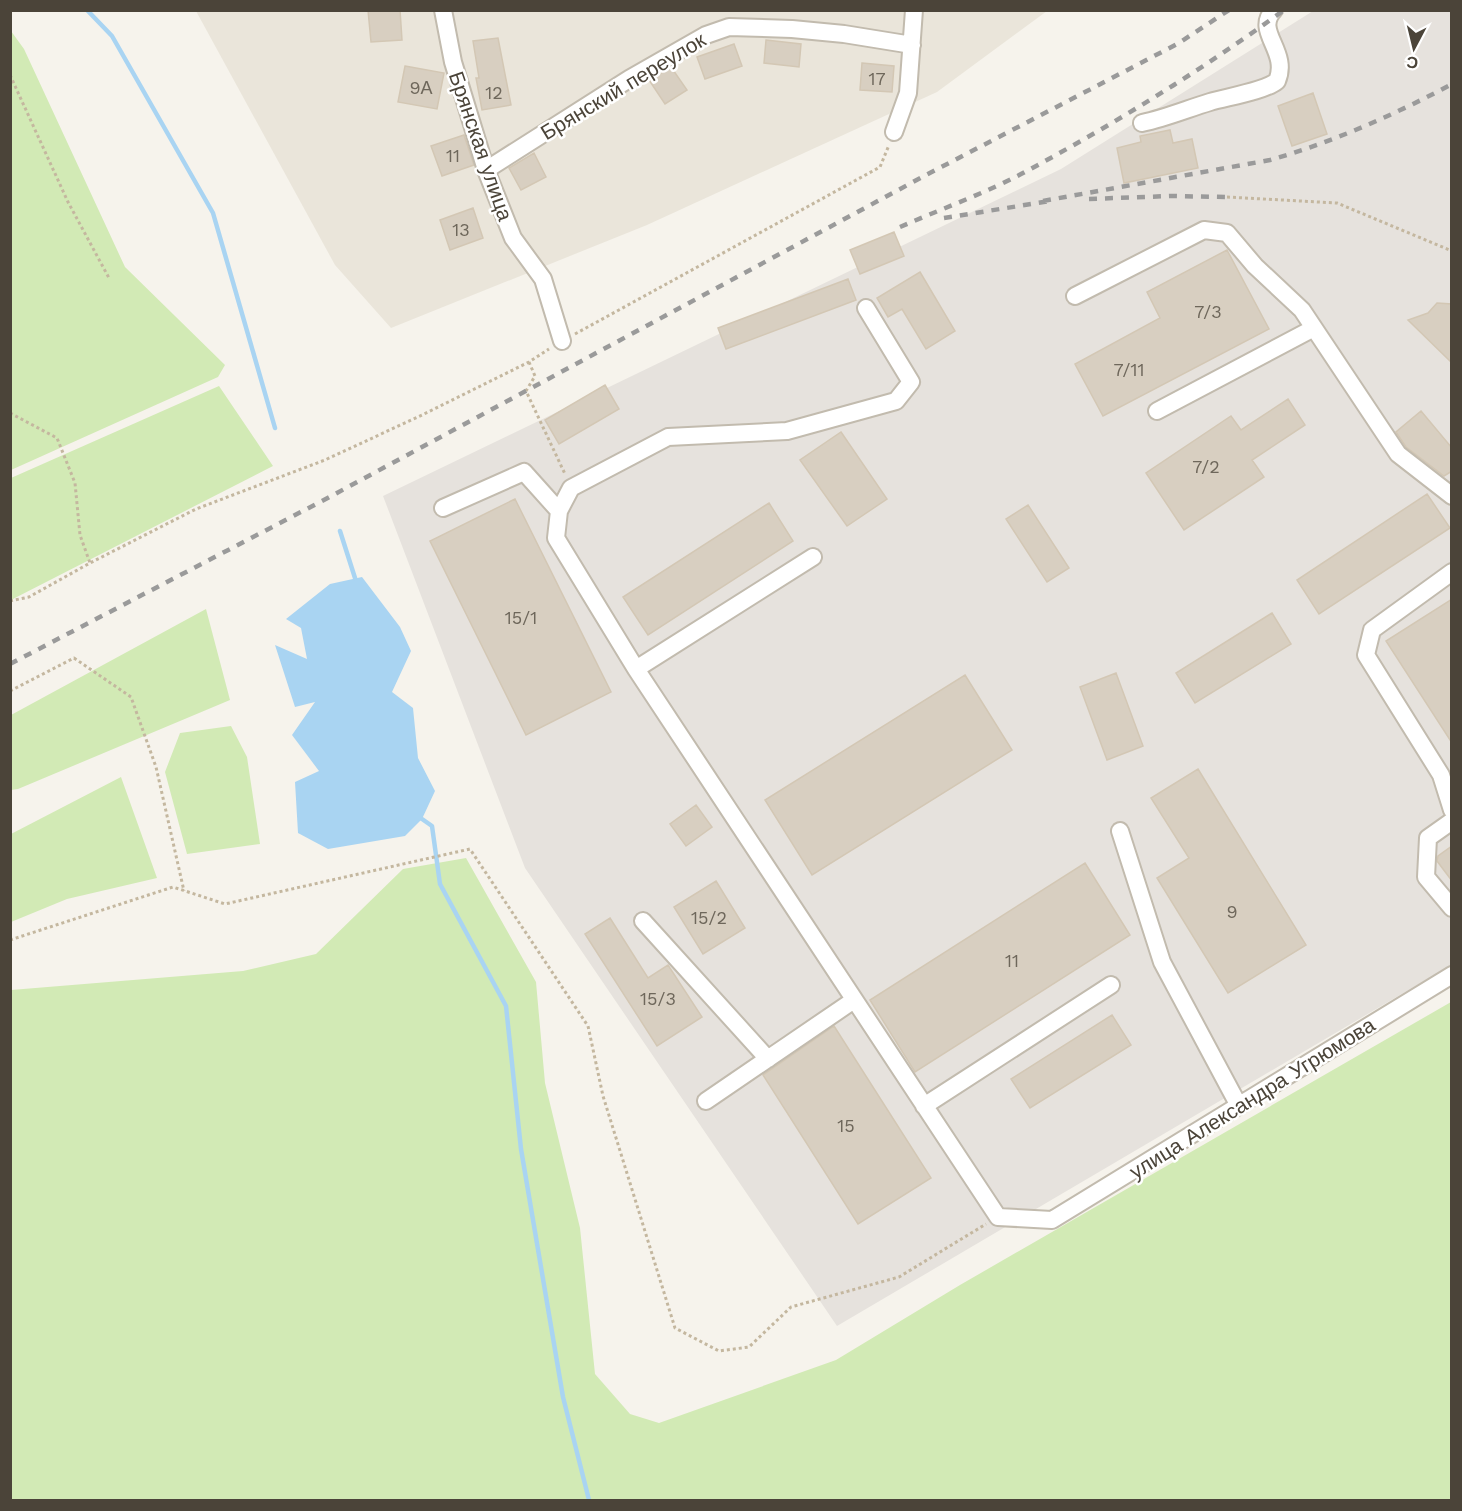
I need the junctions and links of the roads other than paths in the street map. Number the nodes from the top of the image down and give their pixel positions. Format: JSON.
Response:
{"nodes":[{"id":1,"x":443,"y":10,"type":"edge"},
{"id":2,"x":914,"y":10,"type":"edge"},
{"id":3,"x":1274,"y":10,"type":"edge"},
{"id":4,"x":912,"y":45,"type":"junction"},
{"id":5,"x":1142,"y":123,"type":"dead end"},
{"id":6,"x":894,"y":132,"type":"road end"},
{"id":7,"x":486,"y":170,"type":"junction"},
{"id":8,"x":1076,"y":296,"type":"dead end"},
{"id":9,"x":866,"y":308,"type":"dead end"},
{"id":10,"x":1314,"y":328,"type":"junction"},
{"id":11,"x":562,"y":341,"type":"road end"},
{"id":12,"x":1157,"y":411,"type":"dead end"},
{"id":13,"x":1452,"y":496,"type":"edge"},
{"id":14,"x":443,"y":508,"type":"dead end"},
{"id":15,"x":559,"y":511,"type":"junction"},
{"id":16,"x":813,"y":557,"type":"dead end"},
{"id":17,"x":1452,"y":572,"type":"edge"},
{"id":18,"x":636,"y":669,"type":"junction"},
{"id":19,"x":1452,"y":810,"type":"edge"},
{"id":20,"x":1452,"y":821,"type":"edge"},
{"id":21,"x":1120,"y":831,"type":"dead end"},
{"id":22,"x":1452,"y":908,"type":"edge"},
{"id":23,"x":644,"y":921,"type":"dead end"},
{"id":24,"x":1452,"y":975,"type":"edge"},
{"id":25,"x":1111,"y":985,"type":"dead end"},
{"id":26,"x":854,"y":1000,"type":"junction"},
{"id":27,"x":768,"y":1059,"type":"junction"},
{"id":28,"x":706,"y":1101,"type":"dead end"},
{"id":29,"x":924,"y":1106,"type":"junction"},
{"id":30,"x":1239,"y":1106,"type":"junction"}],
"edges":[{"from":1,"to":7,"type":"street","name":"Брянская улица"},
{"from":2,"to":4,"type":"street"},
{"from":3,"to":5,"type":"street"},
{"from":4,"to":6,"type":"street"},
{"from":4,"to":7,"type":"street","name":"Брянский переулок"},
{"from":7,"to":11,"type":"street","name":"Брянская улица"},
{"from":8,"to":10,"type":"street"},
{"from":9,"to":15,"type":"street"},
{"from":10,"to":12,"type":"street"},
{"from":10,"to":13,"type":"street"},
{"from":14,"to":15,"type":"street"},
{"from":15,"to":18,"type":"street"},
{"from":16,"to":18,"type":"street"},
{"from":17,"to":19,"type":"street"},
{"from":18,"to":26,"type":"street"},
{"from":20,"to":22,"type":"street"},
{"from":21,"to":30,"type":"street"},
{"from":23,"to":27,"type":"street"},
{"from":24,"to":30,"type":"street","name":"улица Александра Угрюмова"},
{"from":25,"to":29,"type":"street"},
{"from":26,"to":27,"type":"street"},
{"from":26,"to":29,"type":"street"},
{"from":27,"to":28,"type":"street"},
{"from":29,"to":30,"type":"street","name":"улица Александра Угрюмова"}]}
